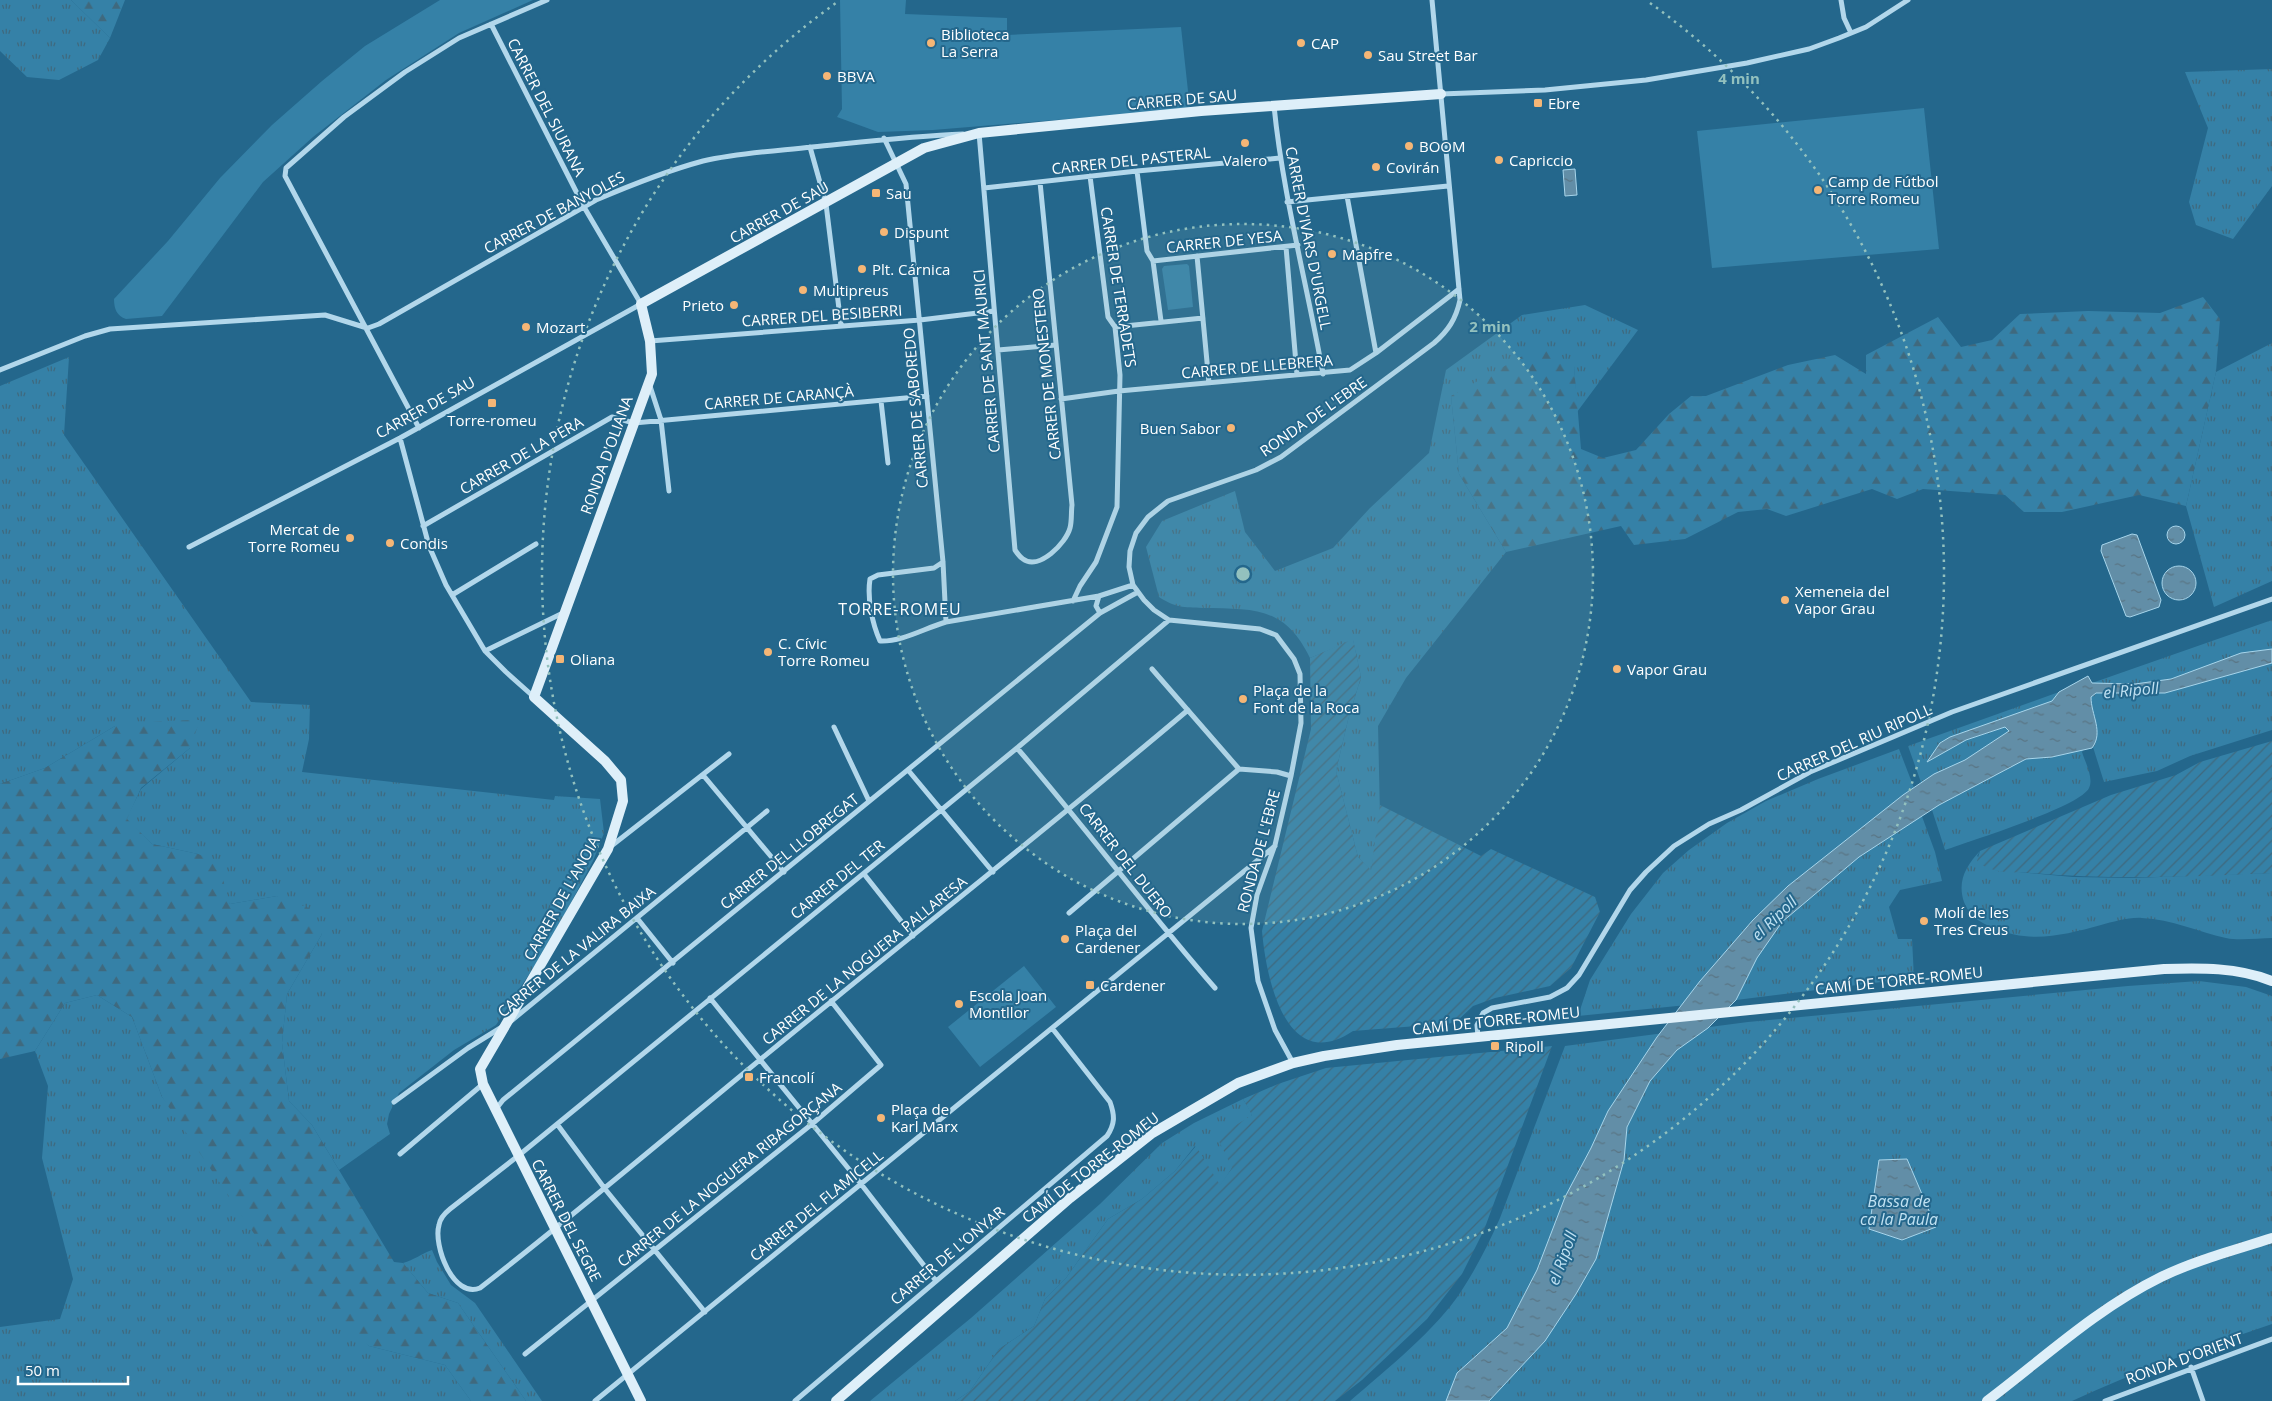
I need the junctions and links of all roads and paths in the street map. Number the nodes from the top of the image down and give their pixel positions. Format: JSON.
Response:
{"nodes":[{"id":1,"x":547,"y":0,"type":"edge"},
{"id":2,"x":1432,"y":0,"type":"edge"},
{"id":3,"x":1841,"y":0,"type":"edge"},
{"id":4,"x":1908,"y":0,"type":"edge"},
{"id":5,"x":491,"y":24,"type":"junction"},
{"id":6,"x":1851,"y":33,"type":"junction"},
{"id":7,"x":1441,"y":94,"type":"junction"},
{"id":8,"x":1274,"y":106,"type":"junction"},
{"id":9,"x":978,"y":133,"type":"junction"},
{"id":10,"x":884,"y":138,"type":"junction"},
{"id":11,"x":810,"y":147,"type":"junction"},
{"id":12,"x":1280,"y":158,"type":"junction"},
{"id":13,"x":895,"y":164,"type":"junction"},
{"id":14,"x":1137,"y":171,"type":"junction"},
{"id":15,"x":1090,"y":176,"type":"junction"},
{"id":16,"x":1040,"y":182,"type":"junction"},
{"id":17,"x":1448,"y":186,"type":"junction"},
{"id":18,"x":984,"y":188,"type":"junction"},
{"id":19,"x":1347,"y":196,"type":"junction"},
{"id":20,"x":1287,"y":202,"type":"junction"},
{"id":21,"x":826,"y":204,"type":"junction"},
{"id":22,"x":584,"y":207,"type":"junction"},
{"id":23,"x":1298,"y":245,"type":"junction"},
{"id":24,"x":1286,"y":247,"type":"junction"},
{"id":25,"x":1197,"y":256,"type":"junction"},
{"id":26,"x":1153,"y":261,"type":"junction"},
{"id":27,"x":1458,"y":289,"type":"junction"},
{"id":28,"x":641,"y":304,"type":"junction"},
{"id":29,"x":994,"y":311,"type":"junction"},
{"id":30,"x":1203,"y":318,"type":"junction"},
{"id":31,"x":920,"y":320,"type":"junction"},
{"id":32,"x":1161,"y":321,"type":"junction"},
{"id":33,"x":841,"y":325,"type":"junction"},
{"id":34,"x":1116,"y":327,"type":"junction"},
{"id":35,"x":368,"y":328,"type":"junction"},
{"id":36,"x":650,"y":341,"type":"junction"},
{"id":37,"x":1056,"y":345,"type":"junction"},
{"id":38,"x":998,"y":350,"type":"junction"},
{"id":39,"x":1376,"y":354,"type":"junction"},
{"id":40,"x":0,"y":370,"type":"edge"},
{"id":41,"x":1323,"y":374,"type":"junction"},
{"id":42,"x":1296,"y":375,"type":"junction"},
{"id":43,"x":649,"y":382,"type":"junction"},
{"id":44,"x":1209,"y":383,"type":"junction"},
{"id":45,"x":1119,"y":391,"type":"junction"},
{"id":46,"x":927,"y":396,"type":"junction"},
{"id":47,"x":1061,"y":399,"type":"junction"},
{"id":48,"x":881,"y":401,"type":"junction"},
{"id":49,"x":661,"y":420,"type":"junction"},
{"id":50,"x":634,"y":423,"type":"junction"},
{"id":51,"x":419,"y":428,"type":"junction"},
{"id":52,"x":400,"y":438,"type":"junction"},
{"id":53,"x":888,"y":463,"type":"dead end"},
{"id":54,"x":669,"y":491,"type":"dead end"},
{"id":55,"x":423,"y":526,"type":"junction"},
{"id":56,"x":536,"y":544,"type":"dead end"},
{"id":57,"x":189,"y":546,"type":"dead end"},
{"id":58,"x":1048,"y":556,"type":"joint"},
{"id":59,"x":942,"y":562,"type":"junction"},
{"id":60,"x":1133,"y":586,"type":"junction"},
{"id":61,"x":1138,"y":592,"type":"junction"},
{"id":62,"x":452,"y":595,"type":"junction"},
{"id":63,"x":1099,"y":596,"type":"junction"},
{"id":64,"x":2272,"y":599,"type":"edge"},
{"id":65,"x":1073,"y":601,"type":"junction"},
{"id":66,"x":565,"y":612,"type":"junction"},
{"id":67,"x":1100,"y":613,"type":"junction"},
{"id":68,"x":1169,"y":620,"type":"junction"},
{"id":69,"x":946,"y":622,"type":"junction"},
{"id":70,"x":485,"y":651,"type":"junction"},
{"id":71,"x":1152,"y":669,"type":"dead end"},
{"id":72,"x":535,"y":692,"type":"junction"},
{"id":73,"x":1188,"y":710,"type":"junction"},
{"id":74,"x":834,"y":727,"type":"dead end"},
{"id":75,"x":1017,"y":748,"type":"junction"},
{"id":76,"x":729,"y":754,"type":"dead end"},
{"id":77,"x":1239,"y":769,"type":"junction"},
{"id":78,"x":908,"y":770,"type":"junction"},
{"id":79,"x":703,"y":775,"type":"junction"},
{"id":80,"x":1291,"y":776,"type":"junction"},
{"id":81,"x":869,"y":801,"type":"junction"},
{"id":82,"x":941,"y":810,"type":"junction"},
{"id":83,"x":1070,"y":810,"type":"junction"},
{"id":84,"x":767,"y":811,"type":"dead end"},
{"id":85,"x":747,"y":828,"type":"junction"},
{"id":86,"x":1275,"y":845,"type":"junction"},
{"id":87,"x":608,"y":849,"type":"junction"},
{"id":88,"x":1119,"y":871,"type":"junction"},
{"id":89,"x":784,"y":872,"type":"junction"},
{"id":90,"x":993,"y":872,"type":"junction"},
{"id":91,"x":864,"y":874,"type":"junction"},
{"id":92,"x":1069,"y":913,"type":"dead end"},
{"id":93,"x":637,"y":918,"type":"junction"},
{"id":94,"x":1168,"y":934,"type":"junction"},
{"id":95,"x":913,"y":936,"type":"junction"},
{"id":96,"x":673,"y":963,"type":"junction"},
{"id":97,"x":2272,"y":981,"type":"edge"},
{"id":98,"x":1215,"y":988,"type":"dead end"},
{"id":99,"x":710,"y":998,"type":"junction"},
{"id":100,"x":831,"y":1001,"type":"junction"},
{"id":101,"x":506,"y":1025,"type":"junction"},
{"id":102,"x":1052,"y":1028,"type":"junction"},
{"id":103,"x":1478,"y":1037,"type":"junction"},
{"id":104,"x":760,"y":1061,"type":"junction"},
{"id":105,"x":1293,"y":1064,"type":"junction"},
{"id":106,"x":483,"y":1084,"type":"junction"},
{"id":107,"x":394,"y":1102,"type":"dead end"},
{"id":108,"x":496,"y":1109,"type":"junction"},
{"id":109,"x":557,"y":1124,"type":"junction"},
{"id":110,"x":812,"y":1124,"type":"junction"},
{"id":111,"x":400,"y":1154,"type":"dead end"},
{"id":112,"x":518,"y":1156,"type":"junction"},
{"id":113,"x":861,"y":1184,"type":"junction"},
{"id":114,"x":606,"y":1189,"type":"junction"},
{"id":115,"x":555,"y":1230,"type":"junction"},
{"id":116,"x":2272,"y":1238,"type":"edge"},
{"id":117,"x":655,"y":1249,"type":"junction"},
{"id":118,"x":443,"y":1260,"type":"joint"},
{"id":119,"x":936,"y":1281,"type":"junction"},
{"id":120,"x":591,"y":1301,"type":"junction"},
{"id":121,"x":705,"y":1312,"type":"junction"},
{"id":122,"x":2272,"y":1339,"type":"edge"},
{"id":123,"x":525,"y":1354,"type":"dead end"},
{"id":124,"x":2192,"y":1368,"type":"junction"},
{"id":125,"x":628,"y":1374,"type":"junction"},
{"id":126,"x":595,"y":1401,"type":"edge"},
{"id":127,"x":641,"y":1401,"type":"edge"},
{"id":128,"x":794,"y":1401,"type":"edge"},
{"id":129,"x":836,"y":1401,"type":"edge"},
{"id":130,"x":1987,"y":1401,"type":"edge"},
{"id":131,"x":2104,"y":1401,"type":"edge"},
{"id":132,"x":2203,"y":1401,"type":"edge"}],
"edges":[{"from":1,"to":5,"type":"street"},
{"from":2,"to":7,"type":"street","name":"RONDA DE L'EBRE"},
{"from":3,"to":6,"type":"street"},
{"from":4,"to":6,"type":"street"},
{"from":5,"to":22,"type":"street","name":"CARRER DEL SIURANA"},
{"from":5,"to":35,"type":"street"},
{"from":6,"to":7,"type":"street"},
{"from":7,"to":8,"type":"street","name":"CARRER DE SAU"},
{"from":7,"to":17,"type":"street","name":"RONDA DE L'EBRE"},
{"from":8,"to":9,"type":"street","name":"CARRER DE SAU"},
{"from":8,"to":12,"type":"street","name":"CARRER D'IVARS D'URGELL"},
{"from":9,"to":10,"type":"street","name":"CARRER DE BANYOLES"},
{"from":9,"to":13,"type":"street","name":"CARRER DE SAU"},
{"from":9,"to":18,"type":"street","name":"CARRER DE SANT MAURICI"},
{"from":10,"to":11,"type":"street","name":"CARRER DE BANYOLES"},
{"from":10,"to":13,"type":"street"},
{"from":11,"to":21,"type":"street"},
{"from":11,"to":22,"type":"street","name":"CARRER DE BANYOLES"},
{"from":12,"to":14,"type":"street","name":"CARRER DEL PASTERAL"},
{"from":12,"to":20,"type":"street","name":"CARRER D'IVARS D'URGELL"},
{"from":13,"to":21,"type":"street","name":"CARRER DE SAU"},
{"from":13,"to":31,"type":"street","name":"CARRER DE SABOREDO"},
{"from":14,"to":15,"type":"street","name":"CARRER DEL PASTERAL"},
{"from":14,"to":26,"type":"street"},
{"from":15,"to":16,"type":"street","name":"CARRER DEL PASTERAL"},
{"from":15,"to":34,"type":"street","name":"CARRER DE TERRADETS"},
{"from":16,"to":18,"type":"street","name":"CARRER DEL PASTERAL"},
{"from":16,"to":37,"type":"street","name":"CARRER DE MONESTERO"},
{"from":17,"to":19,"type":"street"},
{"from":17,"to":27,"type":"street","name":"RONDA DE L'EBRE"},
{"from":18,"to":29,"type":"street","name":"CARRER DE SANT MAURICI"},
{"from":19,"to":20,"type":"street"},
{"from":19,"to":39,"type":"street"},
{"from":20,"to":23,"type":"street","name":"CARRER D'IVARS D'URGELL"},
{"from":21,"to":28,"type":"street","name":"CARRER DE SAU"},
{"from":21,"to":33,"type":"street"},
{"from":22,"to":28,"type":"street","name":"CARRER DEL SIURANA"},
{"from":22,"to":35,"type":"street","name":"CARRER DE BANYOLES"},
{"from":23,"to":24,"type":"street","name":"CARRER DE YESA"},
{"from":23,"to":41,"type":"street","name":"CARRER D'IVARS D'URGELL"},
{"from":24,"to":25,"type":"street","name":"CARRER DE YESA"},
{"from":24,"to":42,"type":"street","name":"CARRER D'IVARS D'URGELL"},
{"from":25,"to":26,"type":"street","name":"CARRER DE YESA"},
{"from":25,"to":30,"type":"street"},
{"from":26,"to":32,"type":"street"},
{"from":27,"to":39,"type":"street","name":"CARRER DE LLEBRERA"},
{"from":27,"to":60,"type":"street","name":"RONDA DE L'EBRE"},
{"from":28,"to":36,"type":"street","name":"RONDA D'OLIANA"},
{"from":28,"to":51,"type":"street","name":"CARRER DE SAU"},
{"from":29,"to":31,"type":"street","name":"CARRER DEL BESIBERRI"},
{"from":29,"to":38,"type":"street","name":"CARRER DE SANT MAURICI"},
{"from":30,"to":32,"type":"street"},
{"from":30,"to":44,"type":"street"},
{"from":31,"to":33,"type":"street","name":"CARRER DEL BESIBERRI"},
{"from":31,"to":46,"type":"street","name":"CARRER DE SABOREDO"},
{"from":32,"to":34,"type":"street"},
{"from":33,"to":36,"type":"street","name":"CARRER DEL BESIBERRI"},
{"from":34,"to":45,"type":"street","name":"CARRER DE TERRADETS"},
{"from":35,"to":40,"type":"street"},
{"from":35,"to":51,"type":"street"},
{"from":36,"to":43,"type":"street","name":"RONDA D'OLIANA"},
{"from":37,"to":38,"type":"street"},
{"from":37,"to":47,"type":"street","name":"CARRER DE MONESTERO"},
{"from":38,"to":58,"type":"street","name":"CARRER DE SANT MAURICI"},
{"from":39,"to":41,"type":"street","name":"CARRER DE LLEBRERA"},
{"from":41,"to":42,"type":"street","name":"CARRER DE LLEBRERA"},
{"from":42,"to":44,"type":"street","name":"CARRER DE LLEBRERA"},
{"from":43,"to":49,"type":"street"},
{"from":43,"to":50,"type":"street","name":"RONDA D'OLIANA"},
{"from":44,"to":45,"type":"street","name":"CARRER DE LLEBRERA"},
{"from":45,"to":47,"type":"street","name":"CARRER DE LLEBRERA"},
{"from":45,"to":65,"type":"street","name":"CARRER DE TERRADETS"},
{"from":46,"to":48,"type":"street","name":"CARRER DE CARANÇÀ"},
{"from":46,"to":59,"type":"street","name":"CARRER DE SABOREDO"},
{"from":47,"to":58,"type":"street","name":"CARRER DE MONESTERO"},
{"from":48,"to":49,"type":"street","name":"CARRER DE CARANÇÀ"},
{"from":48,"to":53,"type":"street"},
{"from":49,"to":50,"type":"street","name":"CARRER DE CARANÇÀ"},
{"from":49,"to":54,"type":"street"},
{"from":50,"to":55,"type":"street","name":"CARRER DE LA PERA"},
{"from":50,"to":66,"type":"street","name":"RONDA D'OLIANA"},
{"from":51,"to":52,"type":"street","name":"CARRER DE SAU"},
{"from":52,"to":55,"type":"street","name":"CARRER DE L'ANOIA"},
{"from":52,"to":57,"type":"street","name":"CARRER DE SAU"},
{"from":55,"to":62,"type":"street","name":"CARRER DE L'ANOIA"},
{"from":56,"to":62,"type":"street"},
{"from":59,"to":69,"type":"street","name":"CARRER DE SABOREDO"},
{"from":59,"to":69,"type":"street"},
{"from":60,"to":61,"type":"street"},
{"from":60,"to":63,"type":"street"},
{"from":61,"to":67,"type":"street","name":"CARRER DEL LLOBREGAT"},
{"from":61,"to":68,"type":"street"},
{"from":62,"to":70,"type":"street","name":"CARRER DE L'ANOIA"},
{"from":63,"to":65,"type":"street"},
{"from":63,"to":67,"type":"street"},
{"from":64,"to":103,"type":"street","name":"CARRER DEL RIU RIPOLL"},
{"from":65,"to":69,"type":"street"},
{"from":66,"to":70,"type":"street"},
{"from":66,"to":72,"type":"street","name":"RONDA D'OLIANA"},
{"from":67,"to":78,"type":"street","name":"CARRER DEL LLOBREGAT"},
{"from":68,"to":75,"type":"street","name":"CARRER DEL TER"},
{"from":68,"to":80,"type":"street","name":"RONDA DE L'EBRE"},
{"from":70,"to":72,"type":"street","name":"CARRER DE L'ANOIA"},
{"from":71,"to":73,"type":"street"},
{"from":72,"to":87,"type":"street","name":"CARRER DE L'ANOIA"},
{"from":73,"to":77,"type":"street"},
{"from":73,"to":83,"type":"street","name":"CARRER DE LA NOGUERA PALLARESA"},
{"from":74,"to":81,"type":"street"},
{"from":75,"to":82,"type":"street","name":"CARRER DEL TER"},
{"from":75,"to":83,"type":"street","name":"CARRER DEL DUERO"},
{"from":76,"to":79,"type":"street"},
{"from":77,"to":80,"type":"street"},
{"from":77,"to":88,"type":"street"},
{"from":78,"to":81,"type":"street","name":"CARRER DEL LLOBREGAT"},
{"from":78,"to":82,"type":"street"},
{"from":79,"to":85,"type":"street"},
{"from":79,"to":87,"type":"street"},
{"from":80,"to":86,"type":"street","name":"RONDA DE L'EBRE"},
{"from":81,"to":89,"type":"street","name":"CARRER DEL LLOBREGAT"},
{"from":82,"to":90,"type":"street"},
{"from":82,"to":91,"type":"street","name":"CARRER DEL TER"},
{"from":83,"to":88,"type":"street","name":"CARRER DEL DUERO"},
{"from":83,"to":90,"type":"street","name":"CARRER DE LA NOGUERA PALLARESA"},
{"from":84,"to":85,"type":"street","name":"CARRER DE LA VALIRA BAIXA"},
{"from":85,"to":89,"type":"street"},
{"from":85,"to":93,"type":"street","name":"CARRER DE LA VALIRA BAIXA"},
{"from":86,"to":94,"type":"street","name":"CARRER DEL FLAMICELL"},
{"from":86,"to":105,"type":"street","name":"RONDA DE L'EBRE"},
{"from":87,"to":101,"type":"street","name":"CARRER DE L'ANOIA"},
{"from":88,"to":92,"type":"street"},
{"from":88,"to":94,"type":"street","name":"CARRER DEL DUERO"},
{"from":89,"to":96,"type":"street","name":"CARRER DEL LLOBREGAT"},
{"from":90,"to":95,"type":"street","name":"CARRER DE LA NOGUERA PALLARESA"},
{"from":91,"to":95,"type":"street"},
{"from":91,"to":99,"type":"street","name":"CARRER DEL TER"},
{"from":93,"to":96,"type":"street"},
{"from":93,"to":101,"type":"street","name":"CARRER DE LA VALIRA BAIXA"},
{"from":94,"to":98,"type":"street","name":"CARRER DEL DUERO"},
{"from":94,"to":102,"type":"street","name":"CARRER DEL FLAMICELL"},
{"from":95,"to":100,"type":"street","name":"CARRER DE LA NOGUERA PALLARESA"},
{"from":96,"to":108,"type":"street","name":"CARRER DEL LLOBREGAT"},
{"from":97,"to":103,"type":"street","name":"CAMÍ DE TORRE-ROMEU"},
{"from":99,"to":104,"type":"street"},
{"from":99,"to":109,"type":"street","name":"CARRER DEL TER"},
{"from":100,"to":104,"type":"street","name":"CARRER DE LA NOGUERA PALLARESA"},
{"from":100,"to":110,"type":"street","name":"CARRER DE LA NOGUERA RIBAGORÇANA"},
{"from":101,"to":106,"type":"street","name":"CARRER DE L'ANOIA"},
{"from":101,"to":107,"type":"street","name":"CARRER DE LA VALIRA BAIXA"},
{"from":102,"to":113,"type":"street","name":"CARRER DEL FLAMICELL"},
{"from":102,"to":119,"type":"street","name":"CARRER DE L'ONYAR"},
{"from":103,"to":105,"type":"street","name":"CAMÍ DE TORRE-ROMEU"},
{"from":104,"to":110,"type":"street"},
{"from":104,"to":114,"type":"street","name":"CARRER DE LA NOGUERA PALLARESA"},
{"from":105,"to":129,"type":"street","name":"CAMÍ DE TORRE-ROMEU"},
{"from":106,"to":108,"type":"street","name":"CARRER DEL SEGRE"},
{"from":106,"to":111,"type":"street"},
{"from":108,"to":112,"type":"street","name":"CARRER DEL SEGRE"},
{"from":109,"to":112,"type":"street","name":"CARRER DEL TER"},
{"from":109,"to":114,"type":"street"},
{"from":110,"to":113,"type":"street"},
{"from":110,"to":117,"type":"street","name":"CARRER DE LA NOGUERA RIBAGORÇANA"},
{"from":112,"to":115,"type":"street","name":"CARRER DEL SEGRE"},
{"from":112,"to":118,"type":"street","name":"CARRER DEL TER"},
{"from":113,"to":119,"type":"street"},
{"from":113,"to":121,"type":"street","name":"CARRER DEL FLAMICELL"},
{"from":114,"to":115,"type":"street","name":"CARRER DE LA NOGUERA PALLARESA"},
{"from":114,"to":117,"type":"street"},
{"from":115,"to":118,"type":"street","name":"CARRER DE LA NOGUERA PALLARESA"},
{"from":115,"to":120,"type":"street","name":"CARRER DEL SEGRE"},
{"from":116,"to":130,"type":"street"},
{"from":117,"to":120,"type":"street","name":"CARRER DE LA NOGUERA RIBAGORÇANA"},
{"from":117,"to":121,"type":"street"},
{"from":119,"to":128,"type":"street","name":"CARRER DE L'ONYAR"},
{"from":120,"to":123,"type":"street","name":"CARRER DE LA NOGUERA RIBAGORÇANA"},
{"from":120,"to":125,"type":"street","name":"CARRER DEL SEGRE"},
{"from":121,"to":125,"type":"street","name":"CARRER DEL FLAMICELL"},
{"from":122,"to":124,"type":"street","name":"RONDA D'ORIENT"},
{"from":124,"to":131,"type":"street","name":"RONDA D'ORIENT"},
{"from":124,"to":132,"type":"street"},
{"from":125,"to":126,"type":"street","name":"CARRER DEL FLAMICELL"},
{"from":125,"to":127,"type":"street","name":"CARRER DEL SEGRE"}]}
